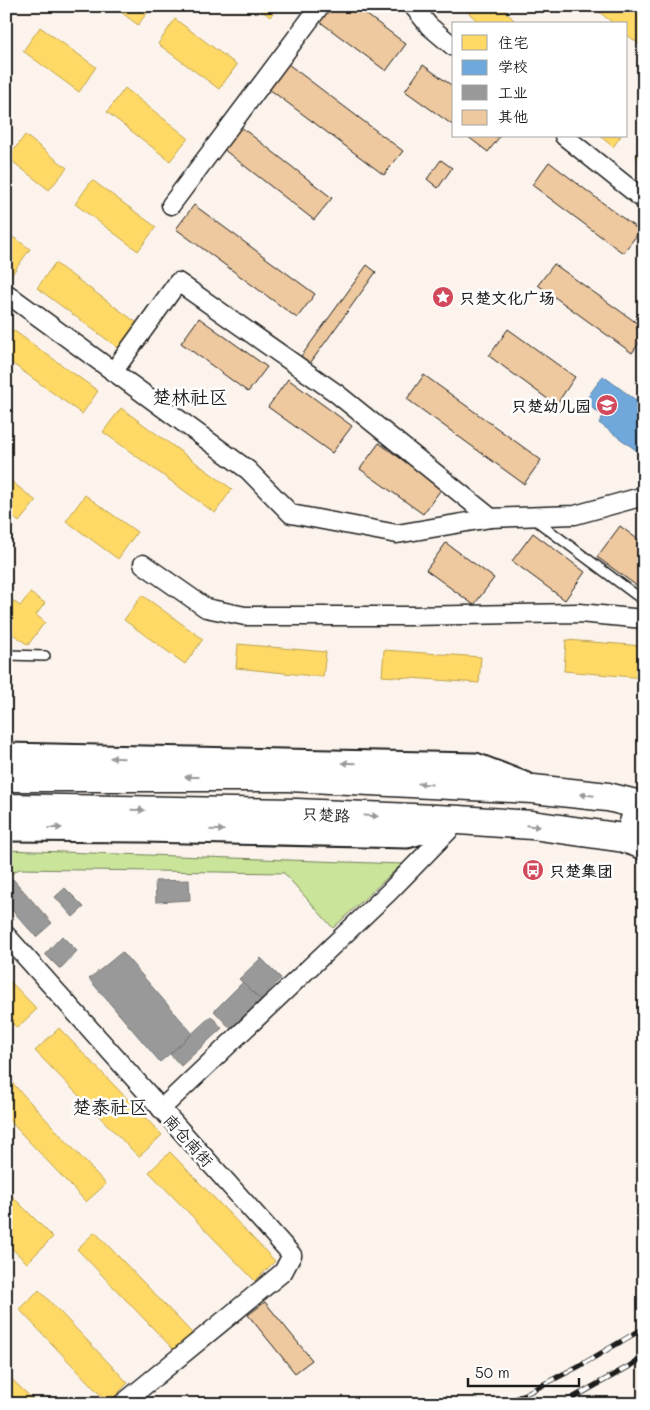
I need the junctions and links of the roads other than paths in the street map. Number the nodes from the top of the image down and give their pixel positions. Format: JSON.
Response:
{"nodes":[{"id":1,"x":320,"y":6,"type":"edge"},
{"id":2,"x":413,"y":6,"type":"edge"},
{"id":3,"x":452,"y":45,"type":"edge"},
{"id":4,"x":566,"y":138,"type":"edge"},
{"id":5,"x":644,"y":200,"type":"edge"},
{"id":6,"x":171,"y":205,"type":"dead end"},
{"id":7,"x":6,"y":294,"type":"edge"},
{"id":8,"x":113,"y":372,"type":"junction"},
{"id":9,"x":644,"y":496,"type":"edge"},
{"id":10,"x":531,"y":517,"type":"junction"},
{"id":11,"x":491,"y":518,"type":"junction"},
{"id":12,"x":143,"y":564,"type":"dead end"},
{"id":13,"x":644,"y":601,"type":"edge"},
{"id":14,"x":644,"y":619,"type":"edge"},
{"id":15,"x":6,"y":655,"type":"edge"},
{"id":16,"x":44,"y":656,"type":"dead end"},
{"id":17,"x":6,"y":756,"type":"edge"},
{"id":18,"x":6,"y":777,"type":"edge"},
{"id":19,"x":534,"y":789,"type":"junction"},
{"id":20,"x":642,"y":802,"type":"edge"},
{"id":21,"x":6,"y":808,"type":"edge"},
{"id":22,"x":459,"y":820,"type":"junction"},
{"id":23,"x":6,"y":828,"type":"edge"},
{"id":24,"x":637,"y":846,"type":"edge"},
{"id":25,"x":6,"y":935,"type":"edge"},
{"id":26,"x":161,"y":1109,"type":"junction"},
{"id":27,"x":122,"y":1404,"type":"edge"}],
"edges":[{"from":1,"to":6,"type":"street"},
{"from":2,"to":3,"type":"street"},
{"from":4,"to":5,"type":"street"},
{"from":7,"to":8,"type":"street"},
{"from":8,"to":11,"type":"street"},
{"from":8,"to":11,"type":"street"},
{"from":9,"to":10,"type":"street"},
{"from":10,"to":11,"type":"street"},
{"from":10,"to":13,"type":"lane"},
{"from":12,"to":14,"type":"street"},
{"from":15,"to":16,"type":"lane"},
{"from":19,"to":17,"type":"main road","one_way":true},
{"from":19,"to":18,"type":"highway","one_way":true},
{"from":20,"to":19,"type":"highway","one_way":true},
{"from":20,"to":24,"type":"street"},
{"from":21,"to":22,"type":"highway","name":"只楚路","one_way":true},
{"from":23,"to":22,"type":"main road","one_way":true},
{"from":22,"to":24,"type":"highway","name":"只楚路","one_way":true},
{"from":22,"to":26,"type":"street"},
{"from":25,"to":26,"type":"street","name":"南仓南街"},
{"from":26,"to":27,"type":"street","name":"南仓南街"}]}
